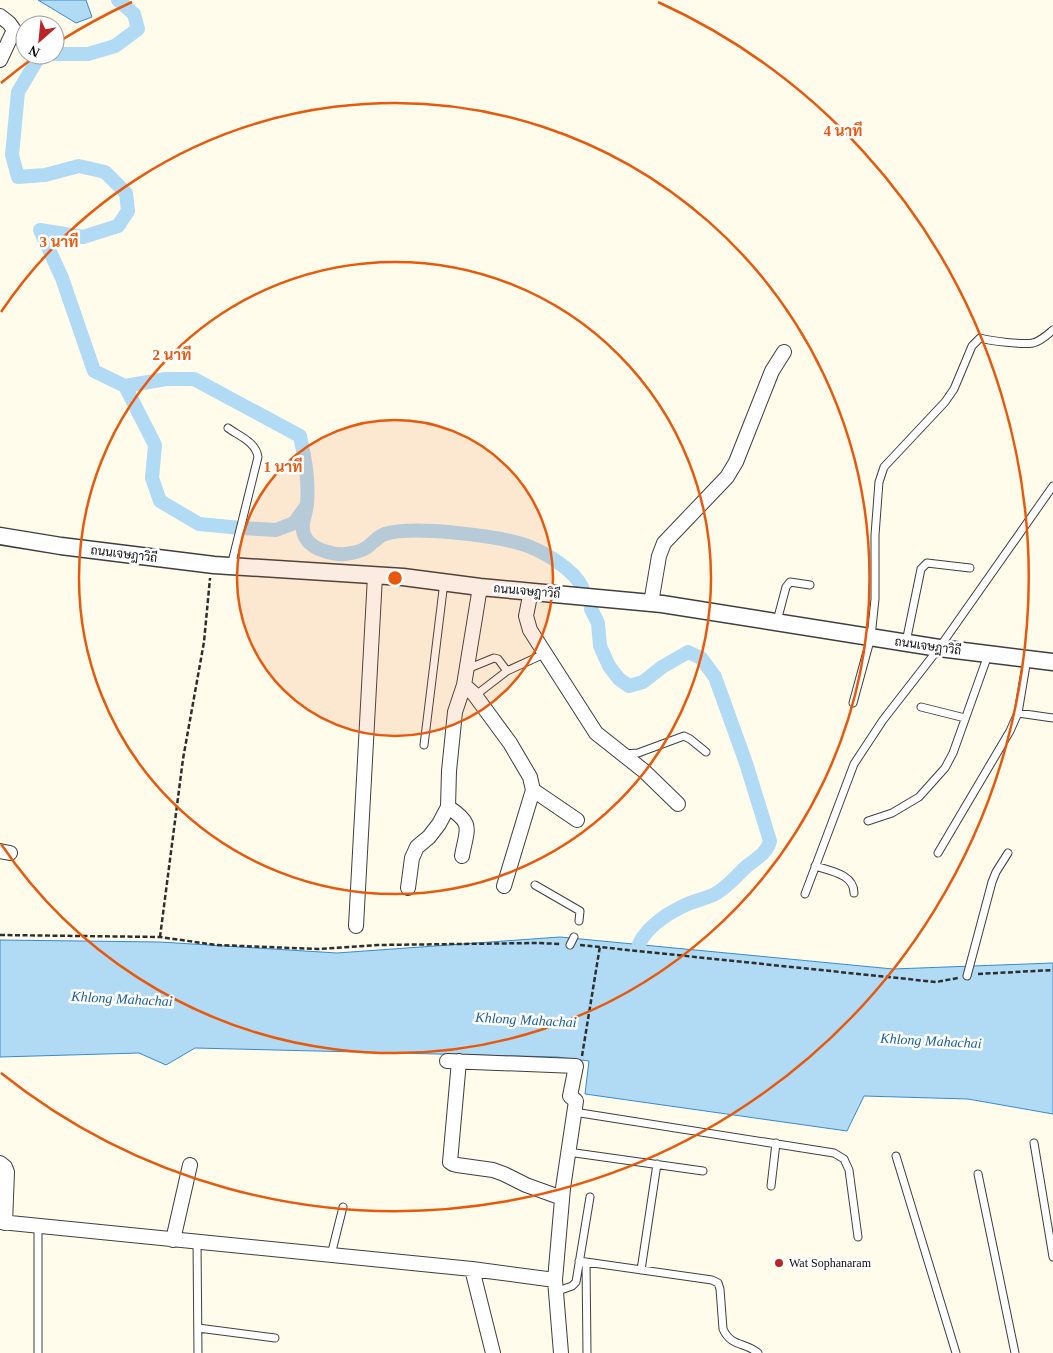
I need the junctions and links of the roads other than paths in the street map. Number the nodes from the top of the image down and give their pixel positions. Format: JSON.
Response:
{"nodes":[{"id":1,"x":0,"y":16,"type":"edge"},
{"id":2,"x":0,"y":60,"type":"edge"},
{"id":3,"x":1053,"y":330,"type":"edge"},
{"id":4,"x":784,"y":352,"type":"dead end"},
{"id":5,"x":228,"y":428,"type":"dead end"},
{"id":6,"x":1053,"y":486,"type":"edge"},
{"id":7,"x":0,"y":536,"type":"edge"},
{"id":8,"x":231,"y":566,"type":"junction"},
{"id":9,"x":970,"y":568,"type":"dead end"},
{"id":10,"x":375,"y":576,"type":"junction"},
{"id":11,"x":444,"y":582,"type":"junction"},
{"id":12,"x":810,"y":585,"type":"dead end"},
{"id":13,"x":480,"y":587,"type":"junction"},
{"id":14,"x":531,"y":591,"type":"junction"},
{"id":15,"x":651,"y":603,"type":"junction"},
{"id":16,"x":777,"y":622,"type":"junction"},
{"id":17,"x":871,"y":637,"type":"junction"},
{"id":18,"x":906,"y":643,"type":"junction"},
{"id":19,"x":939,"y":648,"type":"junction"},
{"id":20,"x":544,"y":654,"type":"junction"},
{"id":21,"x":988,"y":654,"type":"junction"},
{"id":22,"x":1027,"y":659,"type":"junction"},
{"id":23,"x":1053,"y":662,"type":"edge"},
{"id":24,"x":467,"y":670,"type":"junction"},
{"id":25,"x":507,"y":671,"type":"junction"},
{"id":26,"x":464,"y":684,"type":"junction"},
{"id":27,"x":481,"y":691,"type":"dead end"},
{"id":28,"x":853,"y":703,"type":"dead end"},
{"id":29,"x":921,"y":707,"type":"dead end"},
{"id":30,"x":1018,"y":713,"type":"junction"},
{"id":31,"x":965,"y":718,"type":"junction"},
{"id":32,"x":1053,"y":718,"type":"edge"},
{"id":33,"x":424,"y":745,"type":"dead end"},
{"id":34,"x":706,"y":752,"type":"dead end"},
{"id":35,"x":623,"y":754,"type":"junction"},
{"id":36,"x":533,"y":790,"type":"junction"},
{"id":37,"x":678,"y":804,"type":"dead end"},
{"id":38,"x":448,"y":806,"type":"junction"},
{"id":39,"x":577,"y":820,"type":"dead end"},
{"id":40,"x":868,"y":821,"type":"dead end"},
{"id":41,"x":1008,"y":853,"type":"dead end"},
{"id":42,"x":938,"y":854,"type":"dead end"},
{"id":43,"x":462,"y":856,"type":"dead end"},
{"id":44,"x":815,"y":866,"type":"junction"},
{"id":45,"x":535,"y":885,"type":"dead end"},
{"id":46,"x":504,"y":886,"type":"dead end"},
{"id":47,"x":408,"y":888,"type":"dead end"},
{"id":48,"x":854,"y":893,"type":"dead end"},
{"id":49,"x":805,"y":894,"type":"dead end"},
{"id":50,"x":579,"y":921,"type":"dead end"},
{"id":51,"x":356,"y":926,"type":"dead end"},
{"id":52,"x":574,"y":937,"type":"dead end"},
{"id":53,"x":570,"y":945,"type":"road end"},
{"id":54,"x":967,"y":976,"type":"road end"},
{"id":55,"x":574,"y":1112,"type":"junction"},
{"id":56,"x":1034,"y":1143,"type":"dead end"},
{"id":57,"x":776,"y":1144,"type":"junction"},
{"id":58,"x":568,"y":1152,"type":"junction"},
{"id":59,"x":896,"y":1156,"type":"dead end"},
{"id":60,"x":0,"y":1163,"type":"edge"},
{"id":61,"x":657,"y":1164,"type":"junction"},
{"id":62,"x":190,"y":1165,"type":"dead end"},
{"id":63,"x":704,"y":1171,"type":"dead end"},
{"id":64,"x":978,"y":1174,"type":"dead end"},
{"id":65,"x":771,"y":1186,"type":"dead end"},
{"id":66,"x":590,"y":1197,"type":"dead end"},
{"id":67,"x":562,"y":1198,"type":"junction"},
{"id":68,"x":343,"y":1207,"type":"dead end"},
{"id":69,"x":3,"y":1222,"type":"edge"},
{"id":70,"x":38,"y":1226,"type":"junction"},
{"id":71,"x":858,"y":1237,"type":"dead end"},
{"id":72,"x":173,"y":1240,"type":"junction"},
{"id":73,"x":197,"y":1242,"type":"junction"},
{"id":74,"x":331,"y":1255,"type":"junction"},
{"id":75,"x":1053,"y":1257,"type":"edge"},
{"id":76,"x":583,"y":1262,"type":"junction"},
{"id":77,"x":472,"y":1269,"type":"junction"},
{"id":78,"x":641,"y":1270,"type":"junction"},
{"id":79,"x":555,"y":1286,"type":"junction"},
{"id":80,"x":198,"y":1328,"type":"junction"},
{"id":81,"x":275,"y":1338,"type":"dead end"},
{"id":82,"x":38,"y":1353,"type":"edge"},
{"id":83,"x":198,"y":1353,"type":"edge"},
{"id":84,"x":493,"y":1353,"type":"edge"},
{"id":85,"x":561,"y":1353,"type":"edge"},
{"id":86,"x":587,"y":1353,"type":"edge"},
{"id":87,"x":758,"y":1353,"type":"edge"},
{"id":88,"x":956,"y":1353,"type":"edge"},
{"id":89,"x":1015,"y":1353,"type":"edge"}],
"edges":[{"from":1,"to":2,"type":"street"},
{"from":3,"to":17,"type":"lane"},
{"from":4,"to":15,"type":"street"},
{"from":5,"to":8,"type":"lane"},
{"from":6,"to":19,"type":"lane"},
{"from":7,"to":8,"type":"street","name":"ถนนเจษฎาวิถี"},
{"from":8,"to":10,"type":"street","name":"ถนนเจษฎาวิถี"},
{"from":9,"to":18,"type":"lane"},
{"from":10,"to":11,"type":"street","name":"ถนนเจษฎาวิถี"},
{"from":10,"to":51,"type":"street"},
{"from":11,"to":13,"type":"street","name":"ถนนเจษฎาวิถี"},
{"from":11,"to":33,"type":"lane"},
{"from":12,"to":16,"type":"lane"},
{"from":13,"to":14,"type":"street","name":"ถนนเจษฎาวิถี"},
{"from":13,"to":24,"type":"street"},
{"from":14,"to":15,"type":"street","name":"ถนนเจษฎาวิถี"},
{"from":14,"to":20,"type":"street"},
{"from":15,"to":16,"type":"street","name":"ถนนเจษฎาวิถี"},
{"from":16,"to":17,"type":"street","name":"ถนนเจษฎาวิถี"},
{"from":17,"to":18,"type":"street","name":"ถนนเจษฎาวิถี"},
{"from":17,"to":28,"type":"lane"},
{"from":18,"to":19,"type":"street","name":"ถนนเจษฎาวิถี"},
{"from":19,"to":21,"type":"street","name":"ถนนเจษฎาวิถี"},
{"from":19,"to":44,"type":"lane"},
{"from":20,"to":25,"type":"lane"},
{"from":20,"to":35,"type":"street"},
{"from":21,"to":22,"type":"street","name":"ถนนเจษฎาวิถี"},
{"from":21,"to":31,"type":"lane"},
{"from":22,"to":23,"type":"street","name":"ถนนเจษฎาวิถี"},
{"from":22,"to":30,"type":"lane"},
{"from":24,"to":25,"type":"lane"},
{"from":24,"to":26,"type":"street"},
{"from":25,"to":27,"type":"lane"},
{"from":26,"to":36,"type":"street"},
{"from":26,"to":38,"type":"street"},
{"from":29,"to":31,"type":"lane"},
{"from":30,"to":32,"type":"lane"},
{"from":30,"to":42,"type":"lane"},
{"from":31,"to":40,"type":"lane"},
{"from":34,"to":35,"type":"lane"},
{"from":35,"to":37,"type":"street"},
{"from":36,"to":39,"type":"street"},
{"from":36,"to":46,"type":"street"},
{"from":38,"to":43,"type":"street"},
{"from":38,"to":47,"type":"street"},
{"from":41,"to":54,"type":"lane"},
{"from":44,"to":48,"type":"lane"},
{"from":44,"to":49,"type":"lane"},
{"from":45,"to":50,"type":"lane"},
{"from":52,"to":53,"type":"lane"},
{"from":55,"to":57,"type":"lane"},
{"from":55,"to":58,"type":"street"},
{"from":55,"to":67,"type":"street"},
{"from":56,"to":75,"type":"lane"},
{"from":57,"to":65,"type":"lane"},
{"from":57,"to":71,"type":"lane"},
{"from":58,"to":61,"type":"lane"},
{"from":58,"to":67,"type":"street"},
{"from":59,"to":88,"type":"lane"},
{"from":60,"to":69,"type":"street"},
{"from":61,"to":63,"type":"lane"},
{"from":61,"to":78,"type":"lane"},
{"from":62,"to":72,"type":"street"},
{"from":64,"to":89,"type":"lane"},
{"from":66,"to":76,"type":"lane"},
{"from":67,"to":79,"type":"street"},
{"from":68,"to":74,"type":"lane"},
{"from":69,"to":70,"type":"street"},
{"from":70,"to":72,"type":"street"},
{"from":70,"to":82,"type":"lane"},
{"from":72,"to":73,"type":"street"},
{"from":73,"to":74,"type":"street"},
{"from":73,"to":80,"type":"lane"},
{"from":74,"to":77,"type":"street"},
{"from":76,"to":78,"type":"lane"},
{"from":76,"to":79,"type":"lane"},
{"from":76,"to":86,"type":"lane"},
{"from":77,"to":79,"type":"street"},
{"from":77,"to":84,"type":"street"},
{"from":78,"to":87,"type":"lane"},
{"from":79,"to":85,"type":"street"},
{"from":80,"to":81,"type":"lane"},
{"from":80,"to":83,"type":"lane"}]}
